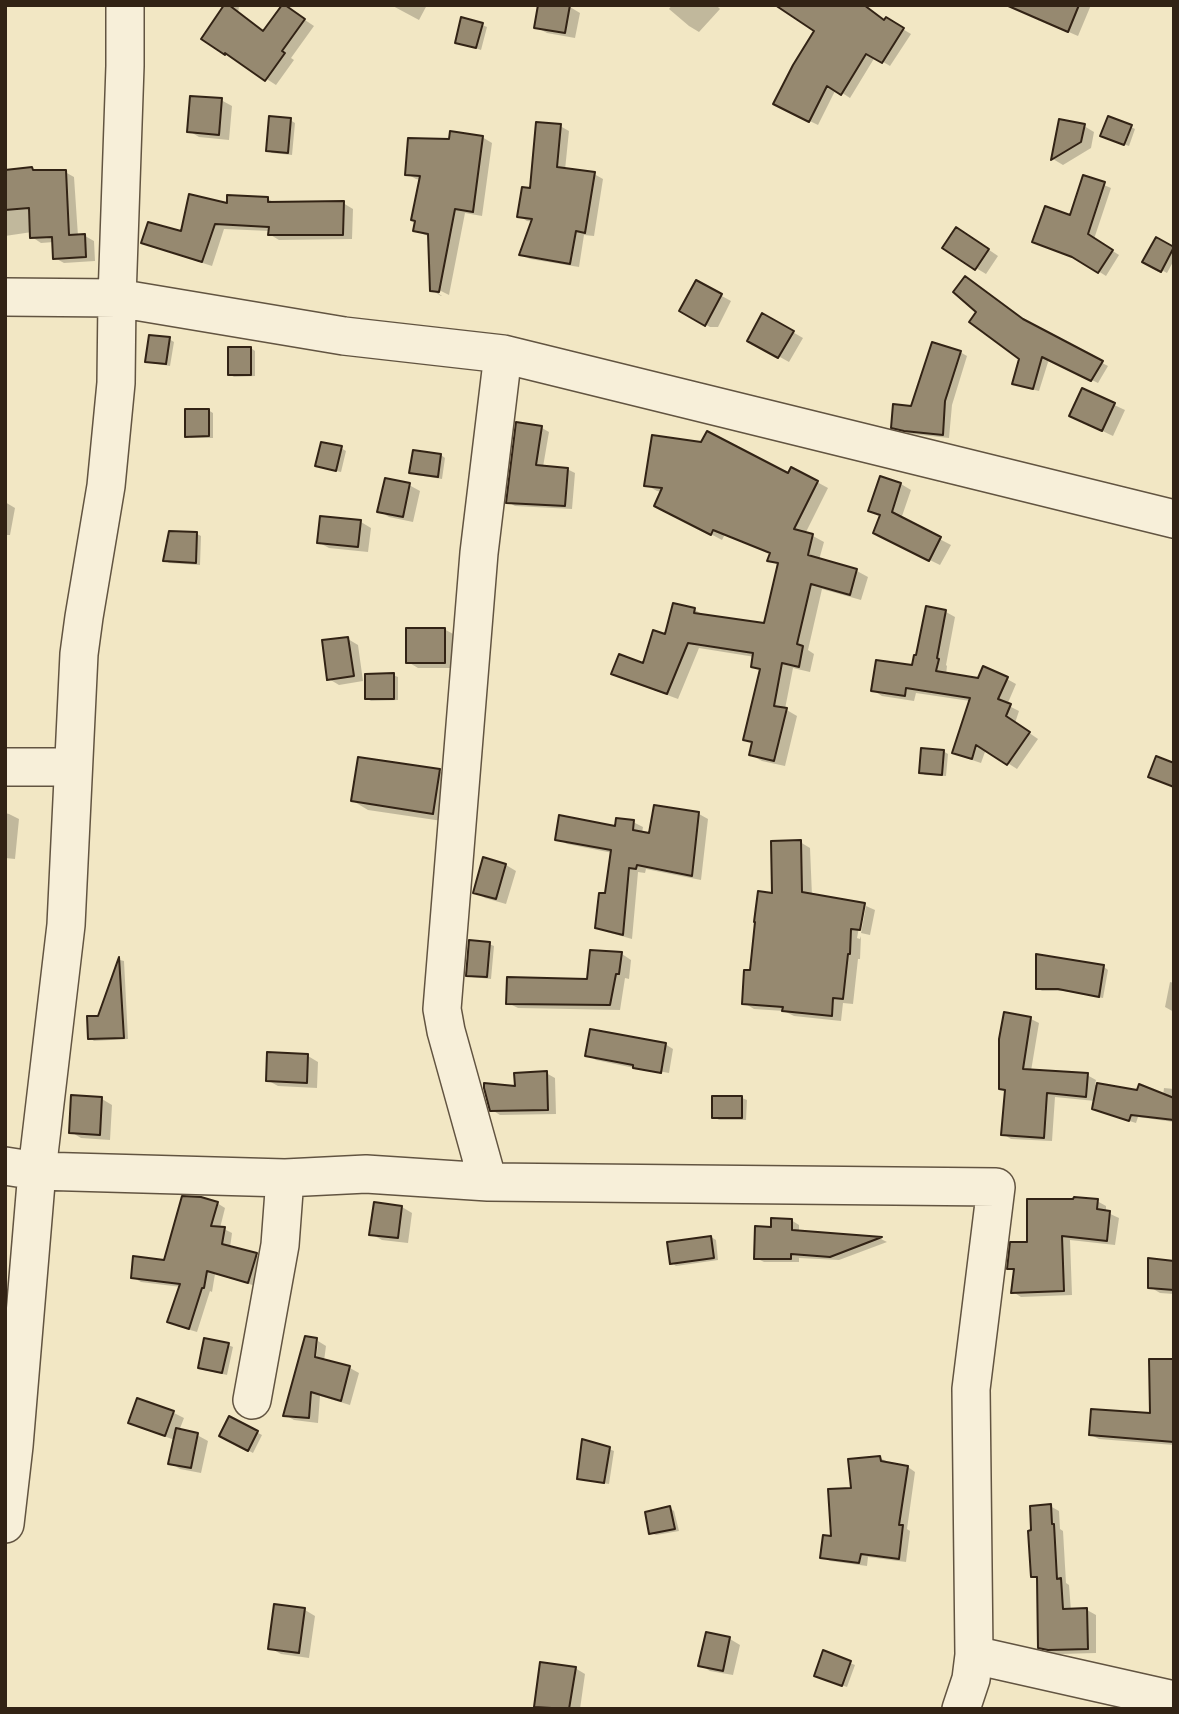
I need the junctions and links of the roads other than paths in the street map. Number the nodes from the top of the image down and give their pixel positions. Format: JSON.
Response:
{"nodes":[{"id":1,"x":125,"y":5,"type":"edge"},
{"id":2,"x":5,"y":297,"type":"edge"},
{"id":3,"x":117,"y":298,"type":"junction"},
{"id":4,"x":503,"y":354,"type":"junction"},
{"id":5,"x":1174,"y":519,"type":"edge"},
{"id":6,"x":5,"y":767,"type":"edge"},
{"id":7,"x":73,"y":767,"type":"junction"},
{"id":8,"x":21,"y":1169,"type":"edge"},
{"id":9,"x":285,"y":1178,"type":"junction"},
{"id":10,"x":488,"y":1182,"type":"junction"},
{"id":11,"x":252,"y":1400,"type":"dead end"},
{"id":12,"x":5,"y":1524,"type":"edge"},
{"id":13,"x":974,"y":1655,"type":"junction"},
{"id":14,"x":1174,"y":1700,"type":"edge"},
{"id":15,"x":961,"y":1709,"type":"edge"}],
"edges":[{"from":1,"to":3,"type":"street"},
{"from":2,"to":3,"type":"street"},
{"from":3,"to":4,"type":"street"},
{"from":3,"to":7,"type":"street"},
{"from":4,"to":5,"type":"street"},
{"from":4,"to":10,"type":"street"},
{"from":6,"to":7,"type":"street"},
{"from":7,"to":8,"type":"street"},
{"from":8,"to":9,"type":"street"},
{"from":8,"to":12,"type":"street"},
{"from":9,"to":10,"type":"street"},
{"from":9,"to":11,"type":"street"},
{"from":10,"to":13,"type":"street"},
{"from":13,"to":14,"type":"street"},
{"from":13,"to":15,"type":"street"}]}
